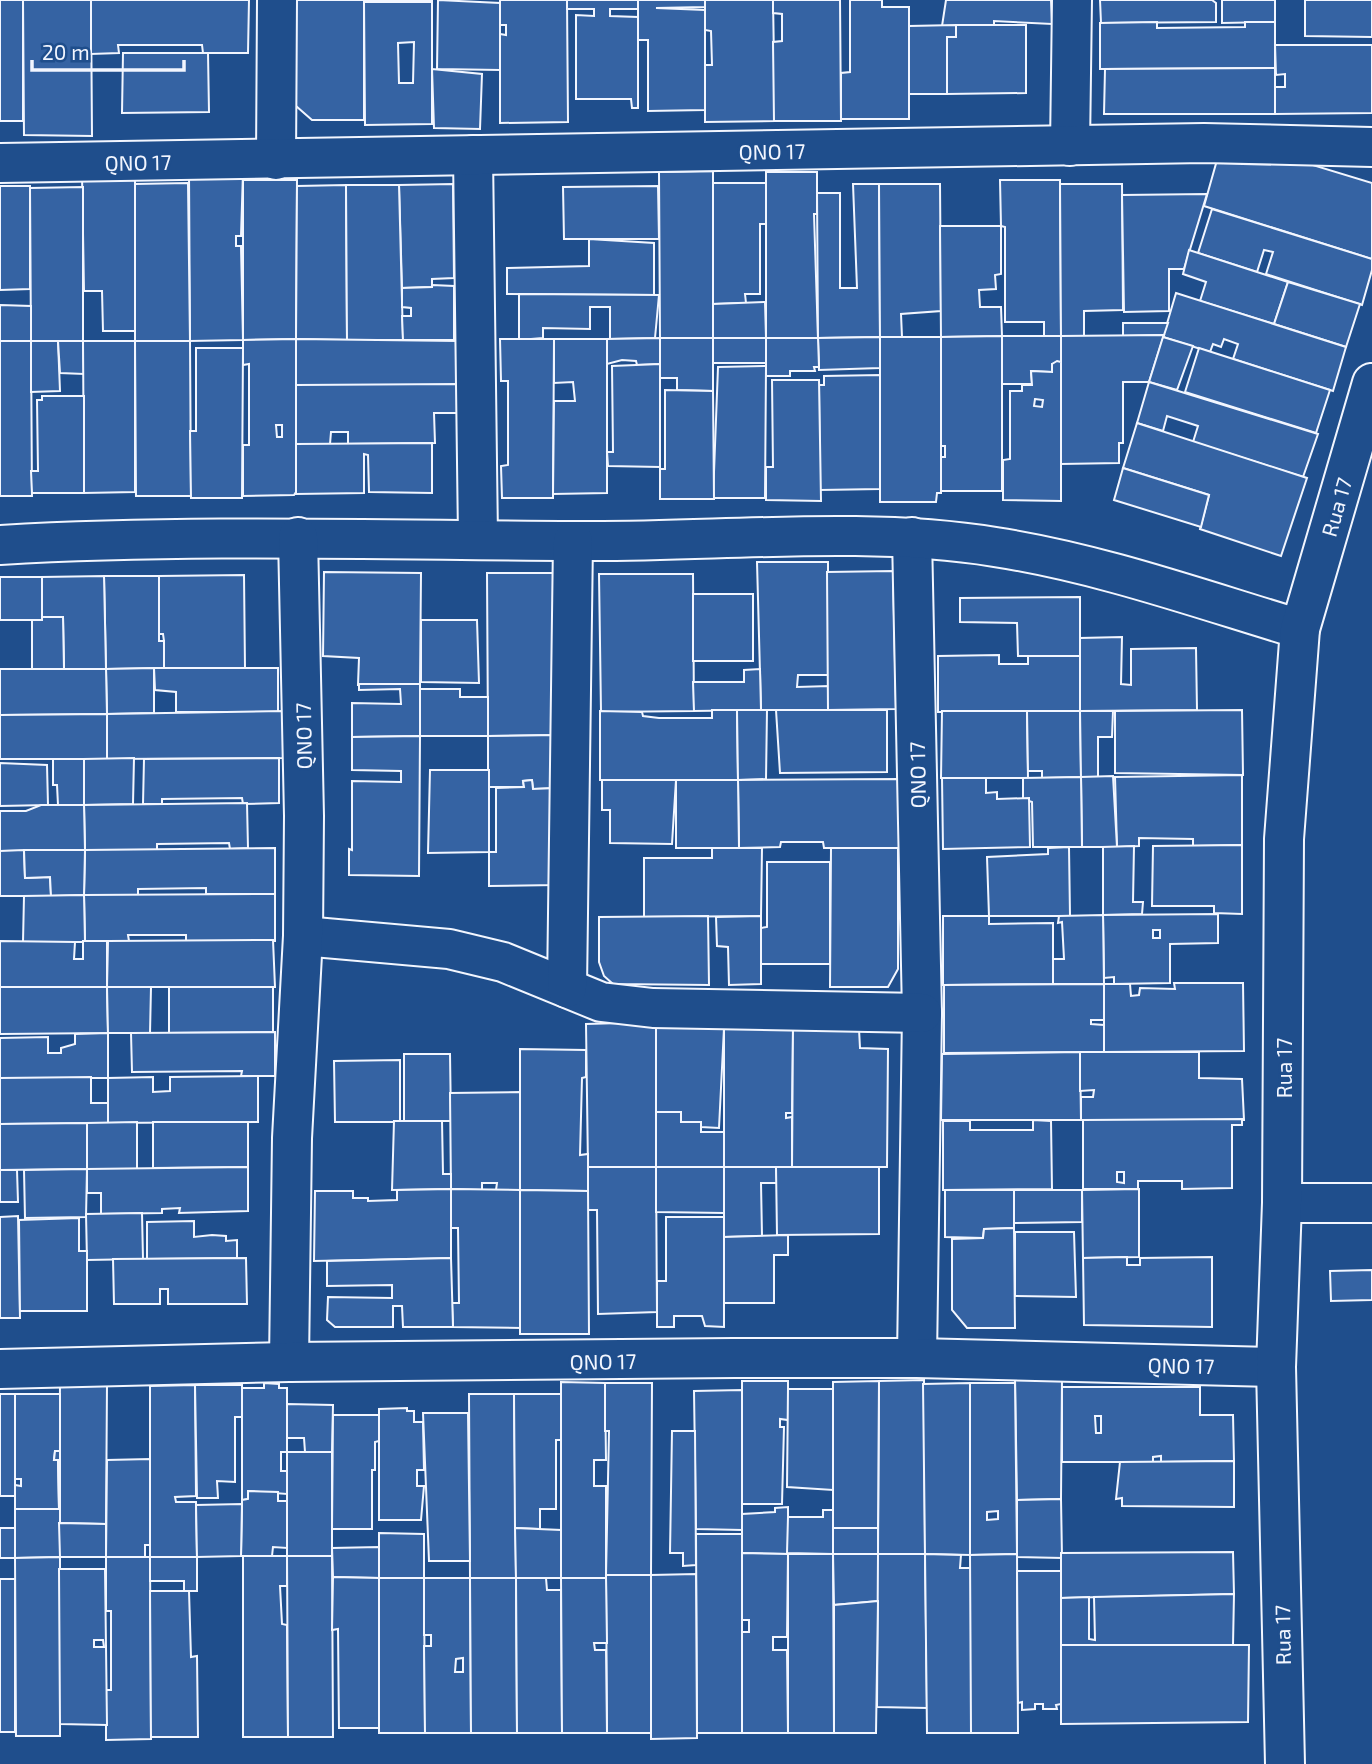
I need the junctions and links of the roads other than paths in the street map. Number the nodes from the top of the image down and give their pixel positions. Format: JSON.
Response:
{"nodes":[{"id":1,"x":277,"y":0,"type":"edge"},
{"id":2,"x":1072,"y":0,"type":"edge"},
{"id":3,"x":1070,"y":146,"type":"junction"},
{"id":4,"x":1372,"y":147,"type":"edge"},
{"id":5,"x":473,"y":155,"type":"junction"},
{"id":6,"x":276,"y":160,"type":"junction"},
{"id":7,"x":0,"y":163,"type":"edge"},
{"id":8,"x":1372,"y":383,"type":"edge"},
{"id":9,"x":298,"y":537,"type":"junction"},
{"id":10,"x":912,"y":537,"type":"junction"},
{"id":11,"x":478,"y":538,"type":"junction"},
{"id":12,"x":573,"y":541,"type":"junction"},
{"id":13,"x":0,"y":545,"type":"edge"},
{"id":14,"x":1300,"y":629,"type":"junction"},
{"id":15,"x":303,"y":936,"type":"junction"},
{"id":16,"x":567,"y":988,"type":"junction"},
{"id":17,"x":922,"y":1013,"type":"junction"},
{"id":18,"x":1282,"y":1203,"type":"junction"},
{"id":19,"x":1372,"y":1203,"type":"edge"},
{"id":20,"x":917,"y":1358,"type":"junction"},
{"id":21,"x":289,"y":1362,"type":"junction"},
{"id":22,"x":1276,"y":1367,"type":"junction"},
{"id":23,"x":0,"y":1369,"type":"edge"},
{"id":24,"x":1285,"y":1764,"type":"edge"}],
"edges":[{"from":1,"to":6,"type":"street"},
{"from":2,"to":3,"type":"street"},
{"from":3,"to":4,"type":"street","name":"QNO 17"},
{"from":3,"to":5,"type":"street","name":"QNO 17"},
{"from":5,"to":6,"type":"street","name":"QNO 17"},
{"from":5,"to":11,"type":"street"},
{"from":6,"to":7,"type":"street","name":"QNO 17"},
{"from":8,"to":14,"type":"street","name":"Rua 17"},
{"from":9,"to":11,"type":"street"},
{"from":9,"to":13,"type":"street"},
{"from":9,"to":15,"type":"street","name":"QNO 17"},
{"from":10,"to":12,"type":"street"},
{"from":10,"to":14,"type":"street"},
{"from":10,"to":17,"type":"street","name":"QNO 17"},
{"from":11,"to":12,"type":"street"},
{"from":12,"to":16,"type":"street"},
{"from":14,"to":18,"type":"street","name":"Rua 17"},
{"from":15,"to":16,"type":"street"},
{"from":15,"to":21,"type":"street","name":"QNO 17"},
{"from":16,"to":17,"type":"street"},
{"from":17,"to":20,"type":"street","name":"QNO 17"},
{"from":18,"to":19,"type":"street"},
{"from":18,"to":22,"type":"street","name":"Rua 17"},
{"from":20,"to":21,"type":"street","name":"QNO 17"},
{"from":20,"to":22,"type":"street","name":"QNO 17"},
{"from":21,"to":23,"type":"street","name":"QNO 17"},
{"from":22,"to":24,"type":"street","name":"Rua 17"}]}
